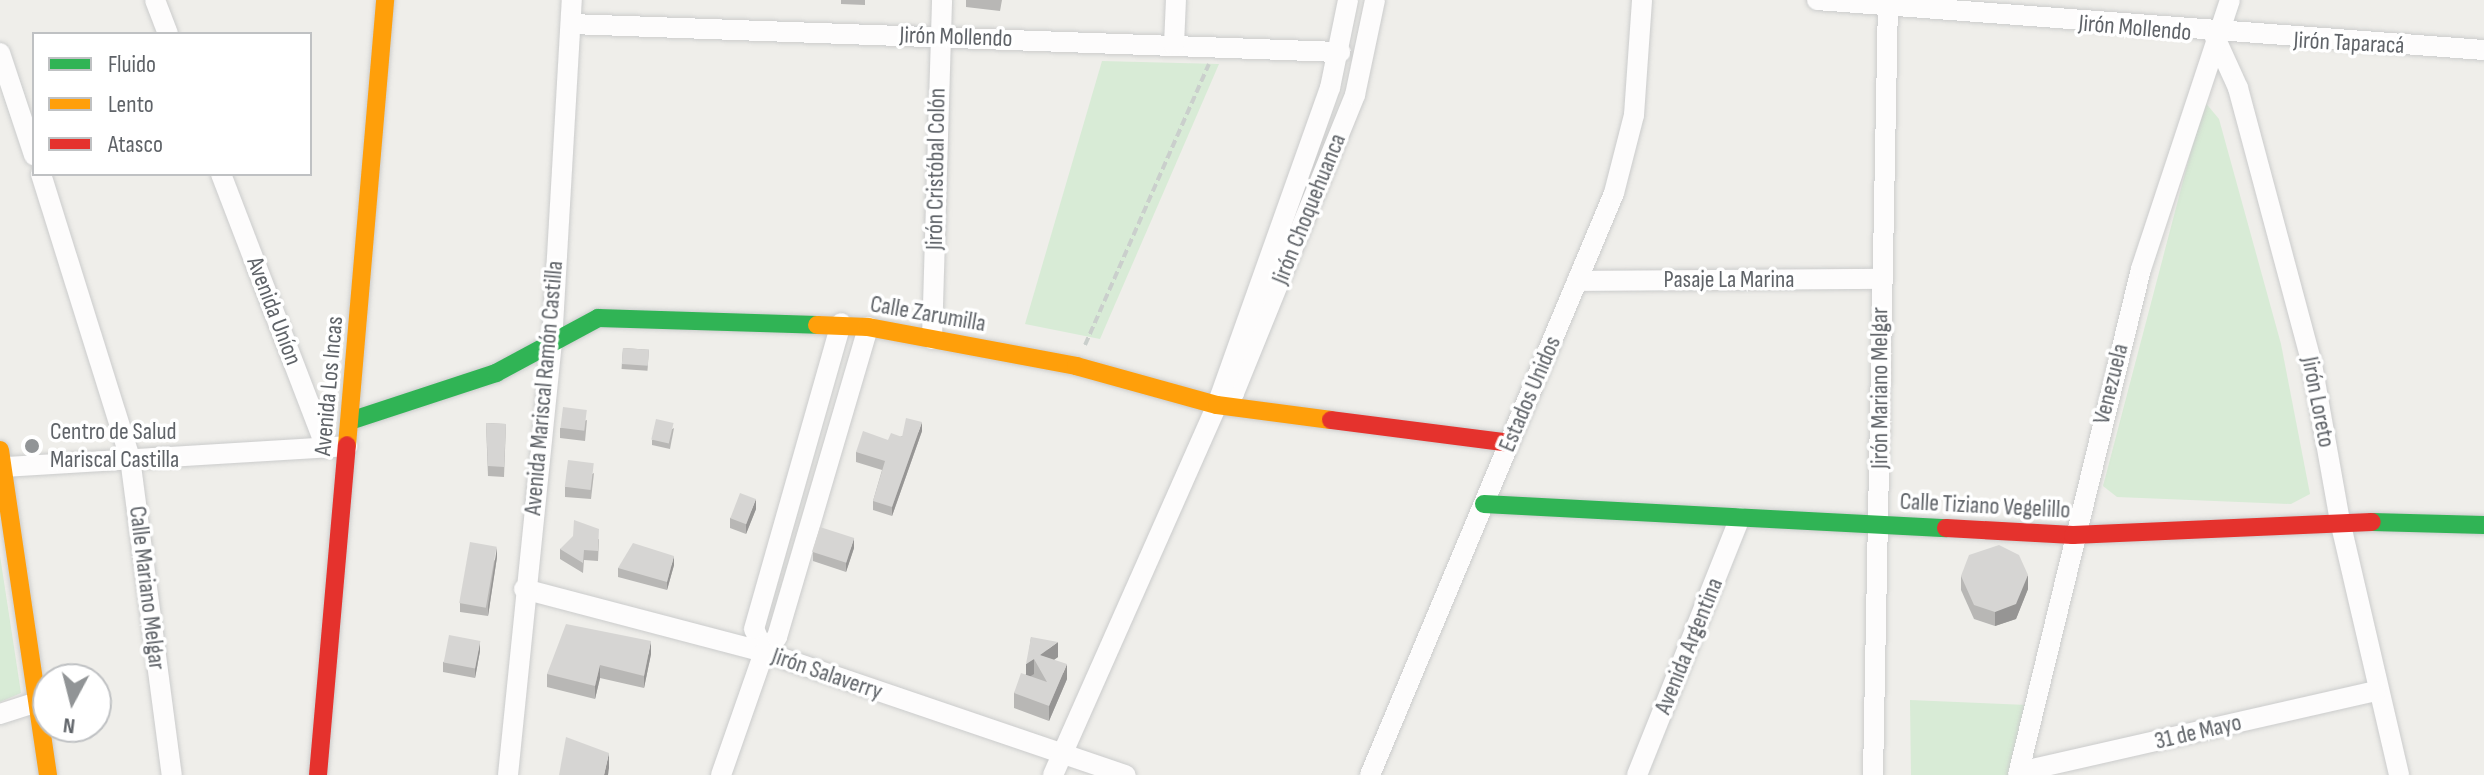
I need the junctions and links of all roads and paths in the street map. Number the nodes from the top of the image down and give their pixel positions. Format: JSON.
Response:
{"nodes":[{"id":1,"x":155,"y":0,"type":"edge"},
{"id":2,"x":385,"y":0,"type":"edge"},
{"id":3,"x":572,"y":0,"type":"edge"},
{"id":4,"x":942,"y":0,"type":"edge"},
{"id":5,"x":1176,"y":0,"type":"edge"},
{"id":6,"x":1348,"y":0,"type":"edge"},
{"id":7,"x":1375,"y":0,"type":"edge"},
{"id":8,"x":1642,"y":0,"type":"edge"},
{"id":9,"x":1817,"y":0,"type":"edge"},
{"id":10,"x":2230,"y":0,"type":"edge"},
{"id":11,"x":1887,"y":2,"type":"edge"},
{"id":12,"x":571,"y":24,"type":"junction"},
{"id":13,"x":167,"y":32,"type":"edge"},
{"id":14,"x":2214,"y":35,"type":"junction"},
{"id":15,"x":940,"y":36,"type":"junction"},
{"id":16,"x":1174,"y":45,"type":"junction"},
{"id":17,"x":1217,"y":47,"type":"junction"},
{"id":18,"x":2484,"y":50,"type":"edge"},
{"id":19,"x":1340,"y":52,"type":"junction"},
{"id":20,"x":0,"y":53,"type":"edge"},
{"id":21,"x":32,"y":149,"type":"edge"},
{"id":22,"x":42,"y":176,"type":"edge"},
{"id":23,"x":222,"y":176,"type":"edge"},
{"id":24,"x":1881,"y":279,"type":"junction"},
{"id":25,"x":1577,"y":281,"type":"junction"},
{"id":26,"x":841,"y":323,"type":"junction"},
{"id":27,"x":868,"y":327,"type":"junction"},
{"id":28,"x":932,"y":339,"type":"junction"},
{"id":29,"x":552,"y":343,"type":"junction"},
{"id":30,"x":1076,"y":366,"type":"junction"},
{"id":31,"x":1217,"y":405,"type":"junction"},
{"id":32,"x":350,"y":421,"type":"junction"},
{"id":33,"x":1510,"y":443,"type":"junction"},
{"id":34,"x":347,"y":446,"type":"junction"},
{"id":35,"x":326,"y":447,"type":"junction"},
{"id":36,"x":2,"y":458,"type":"edge"},
{"id":37,"x":130,"y":458,"type":"junction"},
{"id":38,"x":1484,"y":504,"type":"junction"},
{"id":39,"x":1740,"y":518,"type":"junction"},
{"id":40,"x":2340,"y":521,"type":"junction"},
{"id":41,"x":2484,"y":525,"type":"edge"},
{"id":42,"x":1880,"y":526,"type":"junction"},
{"id":43,"x":2073,"y":535,"type":"junction"},
{"id":44,"x":524,"y":589,"type":"junction"},
{"id":45,"x":764,"y":652,"type":"junction"},
{"id":46,"x":32,"y":663,"type":"edge"},
{"id":47,"x":2376,"y":691,"type":"junction"},
{"id":48,"x":32,"y":704,"type":"edge"},
{"id":49,"x":0,"y":714,"type":"edge"},
{"id":50,"x":44,"y":743,"type":"edge"},
{"id":51,"x":1062,"y":753,"type":"junction"},
{"id":52,"x":2019,"y":774,"type":"edge"},
{"id":53,"x":48,"y":775,"type":"edge"},
{"id":54,"x":172,"y":775,"type":"edge"},
{"id":55,"x":318,"y":775,"type":"edge"},
{"id":56,"x":508,"y":775,"type":"edge"},
{"id":57,"x":721,"y":775,"type":"edge"},
{"id":58,"x":1053,"y":775,"type":"edge"},
{"id":59,"x":1126,"y":775,"type":"edge"},
{"id":60,"x":1370,"y":775,"type":"edge"},
{"id":61,"x":1637,"y":775,"type":"edge"},
{"id":62,"x":1873,"y":775,"type":"edge"},
{"id":63,"x":2399,"y":775,"type":"edge"}],
"edges":[{"from":1,"to":13,"type":"street"},
{"from":2,"to":32,"type":"street","name":"Avenida Los Incas"},
{"from":3,"to":12,"type":"street","name":"Avenida Mariscal Ramón Castilla"},
{"from":4,"to":15,"type":"street","name":"Jirón Cristóbal Colón"},
{"from":5,"to":16,"type":"street"},
{"from":6,"to":19,"type":"street","name":"Jirón Choquehuanca"},
{"from":7,"to":31,"type":"street","name":"Jirón Choquehuanca"},
{"from":8,"to":25,"type":"street","name":"Estados Unidos"},
{"from":9,"to":11,"type":"street","name":"Jirón Mollendo"},
{"from":10,"to":14,"type":"street","name":"Venezuela"},
{"from":11,"to":14,"type":"street","name":"Jirón Mollendo"},
{"from":11,"to":24,"type":"street","name":"Jirón Mariano Melgar"},
{"from":12,"to":15,"type":"street","name":"Jirón Mollendo"},
{"from":12,"to":29,"type":"street","name":"Avenida Mariscal Ramón Castilla"},
{"from":14,"to":18,"type":"street","name":"Jirón Taparacá"},
{"from":14,"to":40,"type":"street","name":"Jirón Loreto"},
{"from":14,"to":43,"type":"street","name":"Venezuela"},
{"from":15,"to":16,"type":"street","name":"Jirón Mollendo"},
{"from":15,"to":28,"type":"street","name":"Jirón Cristóbal Colón"},
{"from":16,"to":17,"type":"street","name":"Jirón Mollendo"},
{"from":17,"to":19,"type":"street","name":"Jirón Mollendo"},
{"from":17,"to":30,"type":"path"},
{"from":19,"to":31,"type":"street","name":"Jirón Choquehuanca"},
{"from":20,"to":21,"type":"street"},
{"from":22,"to":37,"type":"street","name":"Calle Mariano Melgar"},
{"from":23,"to":35,"type":"street","name":"Avenida Uníon"},
{"from":24,"to":25,"type":"street","name":"Pasaje La Marina"},
{"from":24,"to":42,"type":"street","name":"Jirón Mariano Melgar"},
{"from":25,"to":33,"type":"street","name":"Estados Unidos"},
{"from":26,"to":27,"type":"street","name":"Calle Zarumilla"},
{"from":26,"to":29,"type":"street","name":"Calle Zarumilla"},
{"from":26,"to":45,"type":"street"},
{"from":27,"to":28,"type":"street","name":"Calle Zarumilla"},
{"from":27,"to":45,"type":"street"},
{"from":28,"to":30,"type":"street","name":"Calle Zarumilla"},
{"from":29,"to":32,"type":"street","name":"Calle Zarumilla"},
{"from":29,"to":44,"type":"street","name":"Avenida Mariscal Ramón Castilla"},
{"from":30,"to":31,"type":"street","name":"Calle Zarumilla"},
{"from":31,"to":33,"type":"street","name":"Calle Zarumilla"},
{"from":31,"to":51,"type":"street","name":"Jirón Choquehuanca"},
{"from":32,"to":34,"type":"street","name":"Avenida Los Incas"},
{"from":33,"to":38,"type":"street","name":"Estados Unidos"},
{"from":34,"to":35,"type":"street"},
{"from":34,"to":55,"type":"street","name":"Avenida Los Incas"},
{"from":35,"to":37,"type":"street"},
{"from":36,"to":37,"type":"street"},
{"from":36,"to":46,"type":"street"},
{"from":37,"to":54,"type":"street","name":"Calle Mariano Melgar"},
{"from":38,"to":39,"type":"street","name":"Calle Tiziano Vegelillo"},
{"from":38,"to":60,"type":"street","name":"Estados Unidos"},
{"from":39,"to":42,"type":"street","name":"Calle Tiziano Vegelillo"},
{"from":39,"to":61,"type":"street","name":"Avenida Argentina"},
{"from":40,"to":41,"type":"street","name":"Calle Tiziano Vegelillo"},
{"from":40,"to":43,"type":"street","name":"Calle Tiziano Vegelillo"},
{"from":40,"to":47,"type":"street","name":"Jirón Loreto"},
{"from":42,"to":43,"type":"street","name":"Calle Tiziano Vegelillo"},
{"from":42,"to":62,"type":"street","name":"Jirón Mariano Melgar"},
{"from":43,"to":52,"type":"street","name":"Venezuela"},
{"from":44,"to":45,"type":"street","name":"Jirón Salaverry"},
{"from":44,"to":56,"type":"street","name":"Avenida Mariscal Ramón Castilla"},
{"from":45,"to":51,"type":"street","name":"Jirón Salaverry"},
{"from":45,"to":57,"type":"street"},
{"from":47,"to":52,"type":"street","name":"31 de Mayo"},
{"from":47,"to":63,"type":"street","name":"Jirón Loreto"},
{"from":48,"to":49,"type":"street"},
{"from":50,"to":53,"type":"street"},
{"from":51,"to":58,"type":"street","name":"Jirón Choquehuanca"},
{"from":51,"to":59,"type":"street","name":"Jirón Salaverry"}]}
